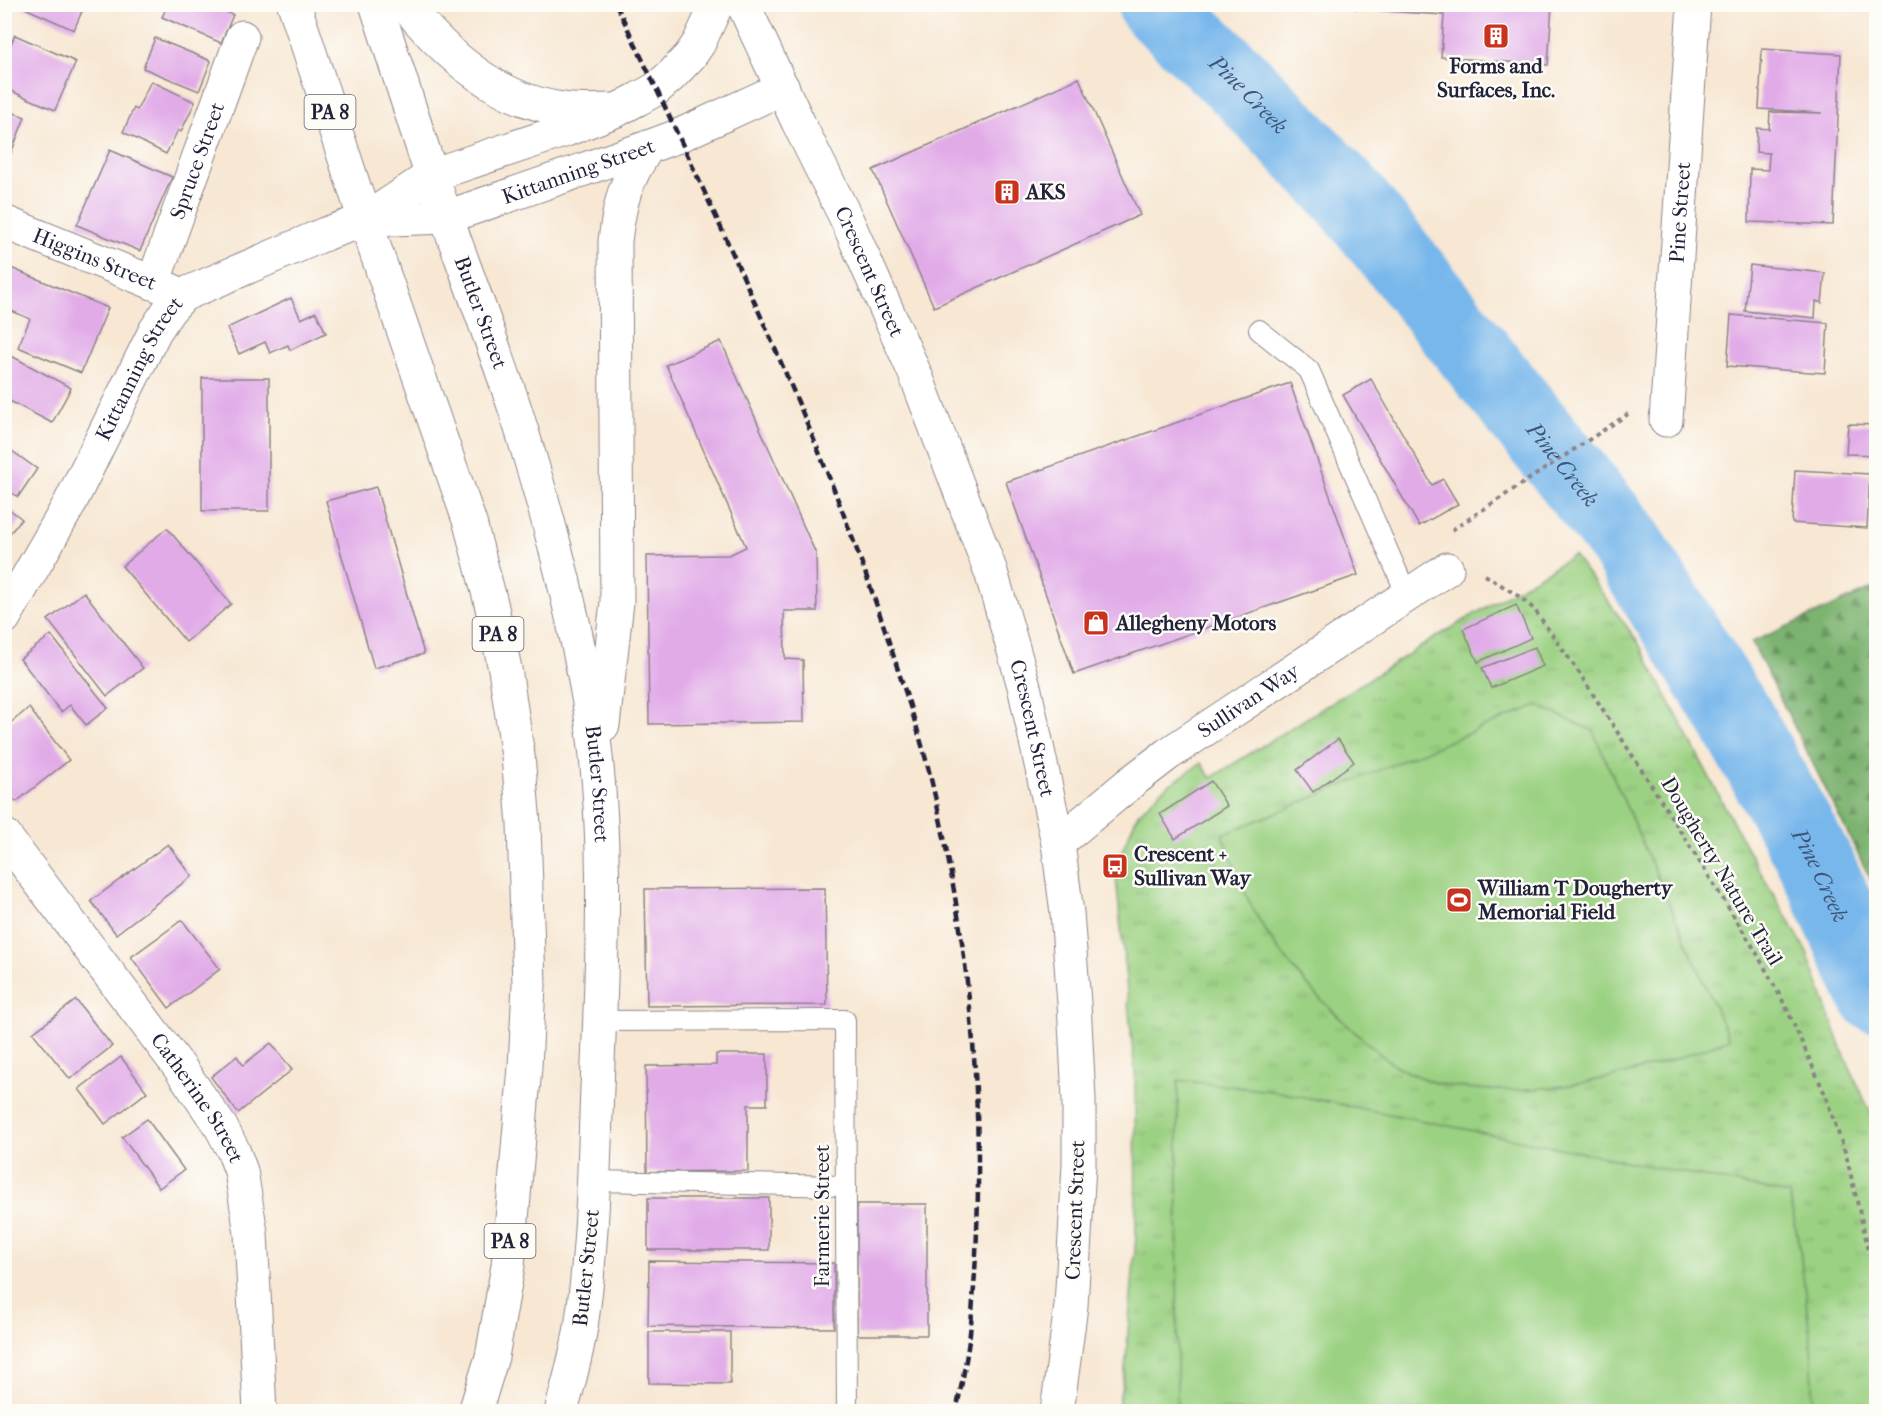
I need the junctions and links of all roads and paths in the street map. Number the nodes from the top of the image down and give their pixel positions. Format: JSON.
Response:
{"nodes":[{"id":1,"x":294,"y":4,"type":"edge"},
{"id":2,"x":376,"y":4,"type":"edge"},
{"id":3,"x":405,"y":4,"type":"edge"},
{"id":4,"x":717,"y":4,"type":"edge"},
{"id":5,"x":743,"y":4,"type":"edge"},
{"id":6,"x":1694,"y":4,"type":"edge"},
{"id":7,"x":242,"y":38,"type":"dead end"},
{"id":8,"x":783,"y":88,"type":"junction"},
{"id":9,"x":617,"y":110,"type":"junction"},
{"id":10,"x":648,"y":147,"type":"junction"},
{"id":11,"x":432,"y":176,"type":"junction"},
{"id":12,"x":447,"y":217,"type":"junction"},
{"id":13,"x":365,"y":220,"type":"junction"},
{"id":14,"x":4,"y":222,"type":"edge"},
{"id":15,"x":153,"y":282,"type":"junction"},
{"id":16,"x":183,"y":295,"type":"junction"},
{"id":17,"x":1259,"y":330,"type":"dead end"},
{"id":18,"x":1630,"y":412,"type":"dead end"},
{"id":19,"x":1666,"y":420,"type":"dead end"},
{"id":20,"x":1475,"y":516,"type":"dead end"},
{"id":21,"x":1447,"y":569,"type":"dead end"},
{"id":22,"x":1482,"y":573,"type":"dead end"},
{"id":23,"x":1407,"y":595,"type":"junction"},
{"id":24,"x":4,"y":618,"type":"edge"},
{"id":25,"x":597,"y":771,"type":"junction"},
{"id":26,"x":4,"y":835,"type":"edge"},
{"id":27,"x":1058,"y":843,"type":"junction"},
{"id":28,"x":599,"y":1022,"type":"junction"},
{"id":29,"x":593,"y":1181,"type":"junction"},
{"id":30,"x":846,"y":1186,"type":"junction"},
{"id":31,"x":1876,"y":1281,"type":"edge"},
{"id":32,"x":260,"y":1412,"type":"edge"},
{"id":33,"x":475,"y":1412,"type":"edge"},
{"id":34,"x":561,"y":1412,"type":"edge"},
{"id":35,"x":847,"y":1412,"type":"edge"},
{"id":36,"x":1057,"y":1412,"type":"edge"}],
"edges":[{"from":1,"to":13,"type":"main road","number":"PA 8"},
{"from":2,"to":11,"type":"main road","name":"Butler Street"},
{"from":3,"to":9,"type":"main road"},
{"from":4,"to":9,"type":"main road","name":"Kittanning Street"},
{"from":5,"to":8,"type":"main road"},
{"from":6,"to":19,"type":"main road","name":"Pine Street"},
{"from":7,"to":15,"type":"main road","name":"Spruce Street"},
{"from":8,"to":10,"type":"main road","name":"Kittanning Street"},
{"from":8,"to":27,"type":"main road","name":"Crescent Street"},
{"from":9,"to":11,"type":"main road","name":"Kittanning Street"},
{"from":10,"to":12,"type":"main road","name":"Kittanning Street"},
{"from":10,"to":25,"type":"main road"},
{"from":11,"to":12,"type":"main road","name":"Butler Street"},
{"from":11,"to":13,"type":"main road","name":"Kittanning Street"},
{"from":12,"to":13,"type":"main road","name":"Kittanning Street"},
{"from":12,"to":25,"type":"main road","name":"Butler Street"},
{"from":13,"to":16,"type":"main road","name":"Kittanning Street"},
{"from":13,"to":33,"type":"main road","number":"PA 8"},
{"from":14,"to":15,"type":"main road","name":"Higgins Street"},
{"from":15,"to":16,"type":"main road","name":"Higgins Street"},
{"from":16,"to":24,"type":"main road","name":"Kittanning Street"},
{"from":17,"to":23,"type":"lane"},
{"from":18,"to":20,"type":"path"},
{"from":21,"to":23,"type":"main road","name":"Sullivan Way"},
{"from":22,"to":31,"type":"path","name":"Dougherty Nature Trail"},
{"from":23,"to":27,"type":"main road","name":"Sullivan Way"},
{"from":25,"to":28,"type":"main road","name":"Butler Street"},
{"from":26,"to":32,"type":"main road","name":"Catherine Street"},
{"from":27,"to":36,"type":"main road","name":"Crescent Street"},
{"from":28,"to":29,"type":"main road","name":"Butler Street"},
{"from":28,"to":30,"type":"lane","name":"Farmerie Street"},
{"from":29,"to":30,"type":"lane"},
{"from":29,"to":34,"type":"main road","name":"Butler Street"},
{"from":30,"to":35,"type":"lane","name":"Farmerie Street"}]}
